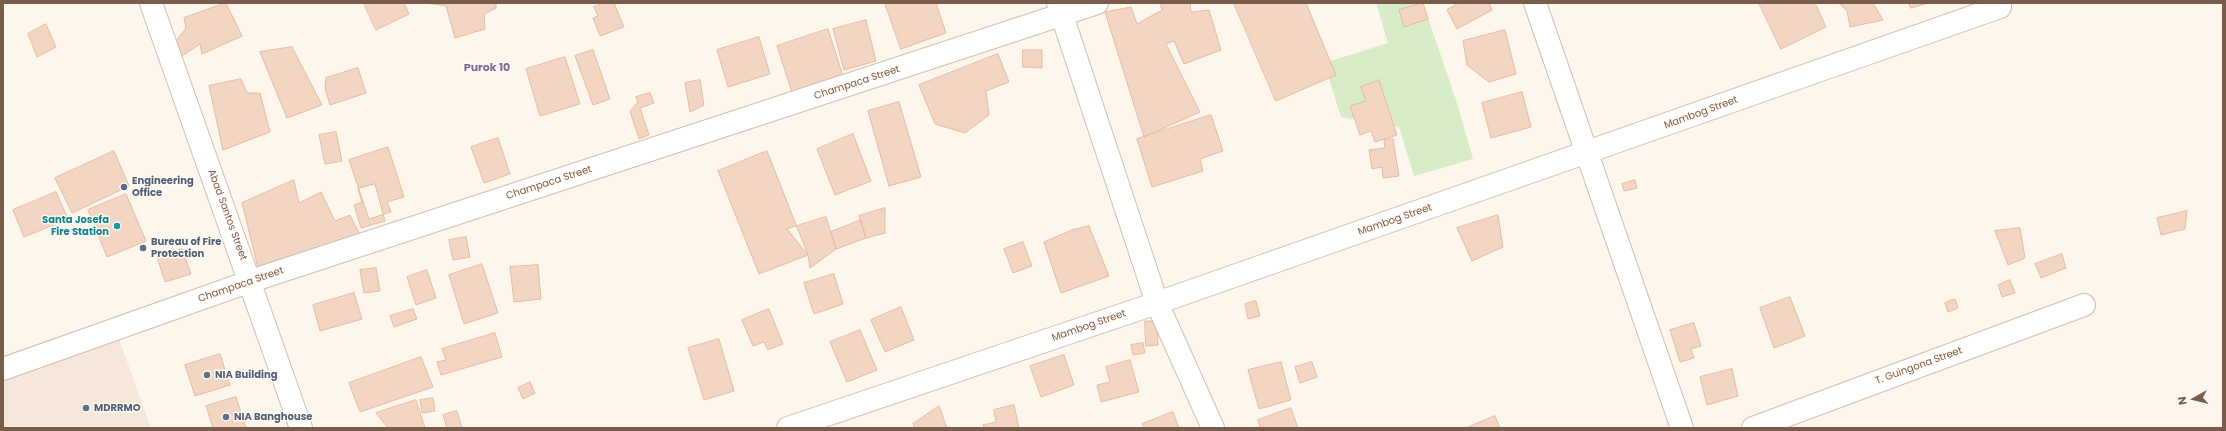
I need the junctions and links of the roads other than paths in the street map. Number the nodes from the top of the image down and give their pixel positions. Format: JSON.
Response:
{"nodes":[{"id":1,"x":151,"y":3,"type":"edge"},
{"id":2,"x":1097,"y":3,"type":"edge"},
{"id":3,"x":1535,"y":3,"type":"edge"},
{"id":4,"x":2000,"y":7,"type":"dead end"},
{"id":5,"x":1060,"y":9,"type":"edge"},
{"id":6,"x":1587,"y":153,"type":"junction"},
{"id":7,"x":251,"y":281,"type":"junction"},
{"id":8,"x":1157,"y":303,"type":"junction"},
{"id":9,"x":2084,"y":305,"type":"dead end"},
{"id":10,"x":3,"y":369,"type":"edge"},
{"id":11,"x":301,"y":428,"type":"edge"},
{"id":12,"x":788,"y":428,"type":"edge"},
{"id":13,"x":1213,"y":428,"type":"edge"},
{"id":14,"x":1682,"y":428,"type":"edge"},
{"id":15,"x":1753,"y":428,"type":"edge"}],
"edges":[{"from":1,"to":7,"type":"street","name":"Abad Santos Street"},
{"from":2,"to":5,"type":"street","name":"Champaca Street"},
{"from":3,"to":6,"type":"street"},
{"from":4,"to":6,"type":"street","name":"Mambog Street"},
{"from":5,"to":7,"type":"street","name":"Champaca Street"},
{"from":5,"to":8,"type":"street"},
{"from":6,"to":8,"type":"street","name":"Mambog Street"},
{"from":6,"to":14,"type":"street"},
{"from":7,"to":10,"type":"street","name":"Champaca Street"},
{"from":7,"to":11,"type":"street","name":"Abad Santos Street"},
{"from":8,"to":12,"type":"street","name":"Mambog Street"},
{"from":8,"to":13,"type":"street"},
{"from":9,"to":15,"type":"street","name":"T. Guingona Street"}]}
